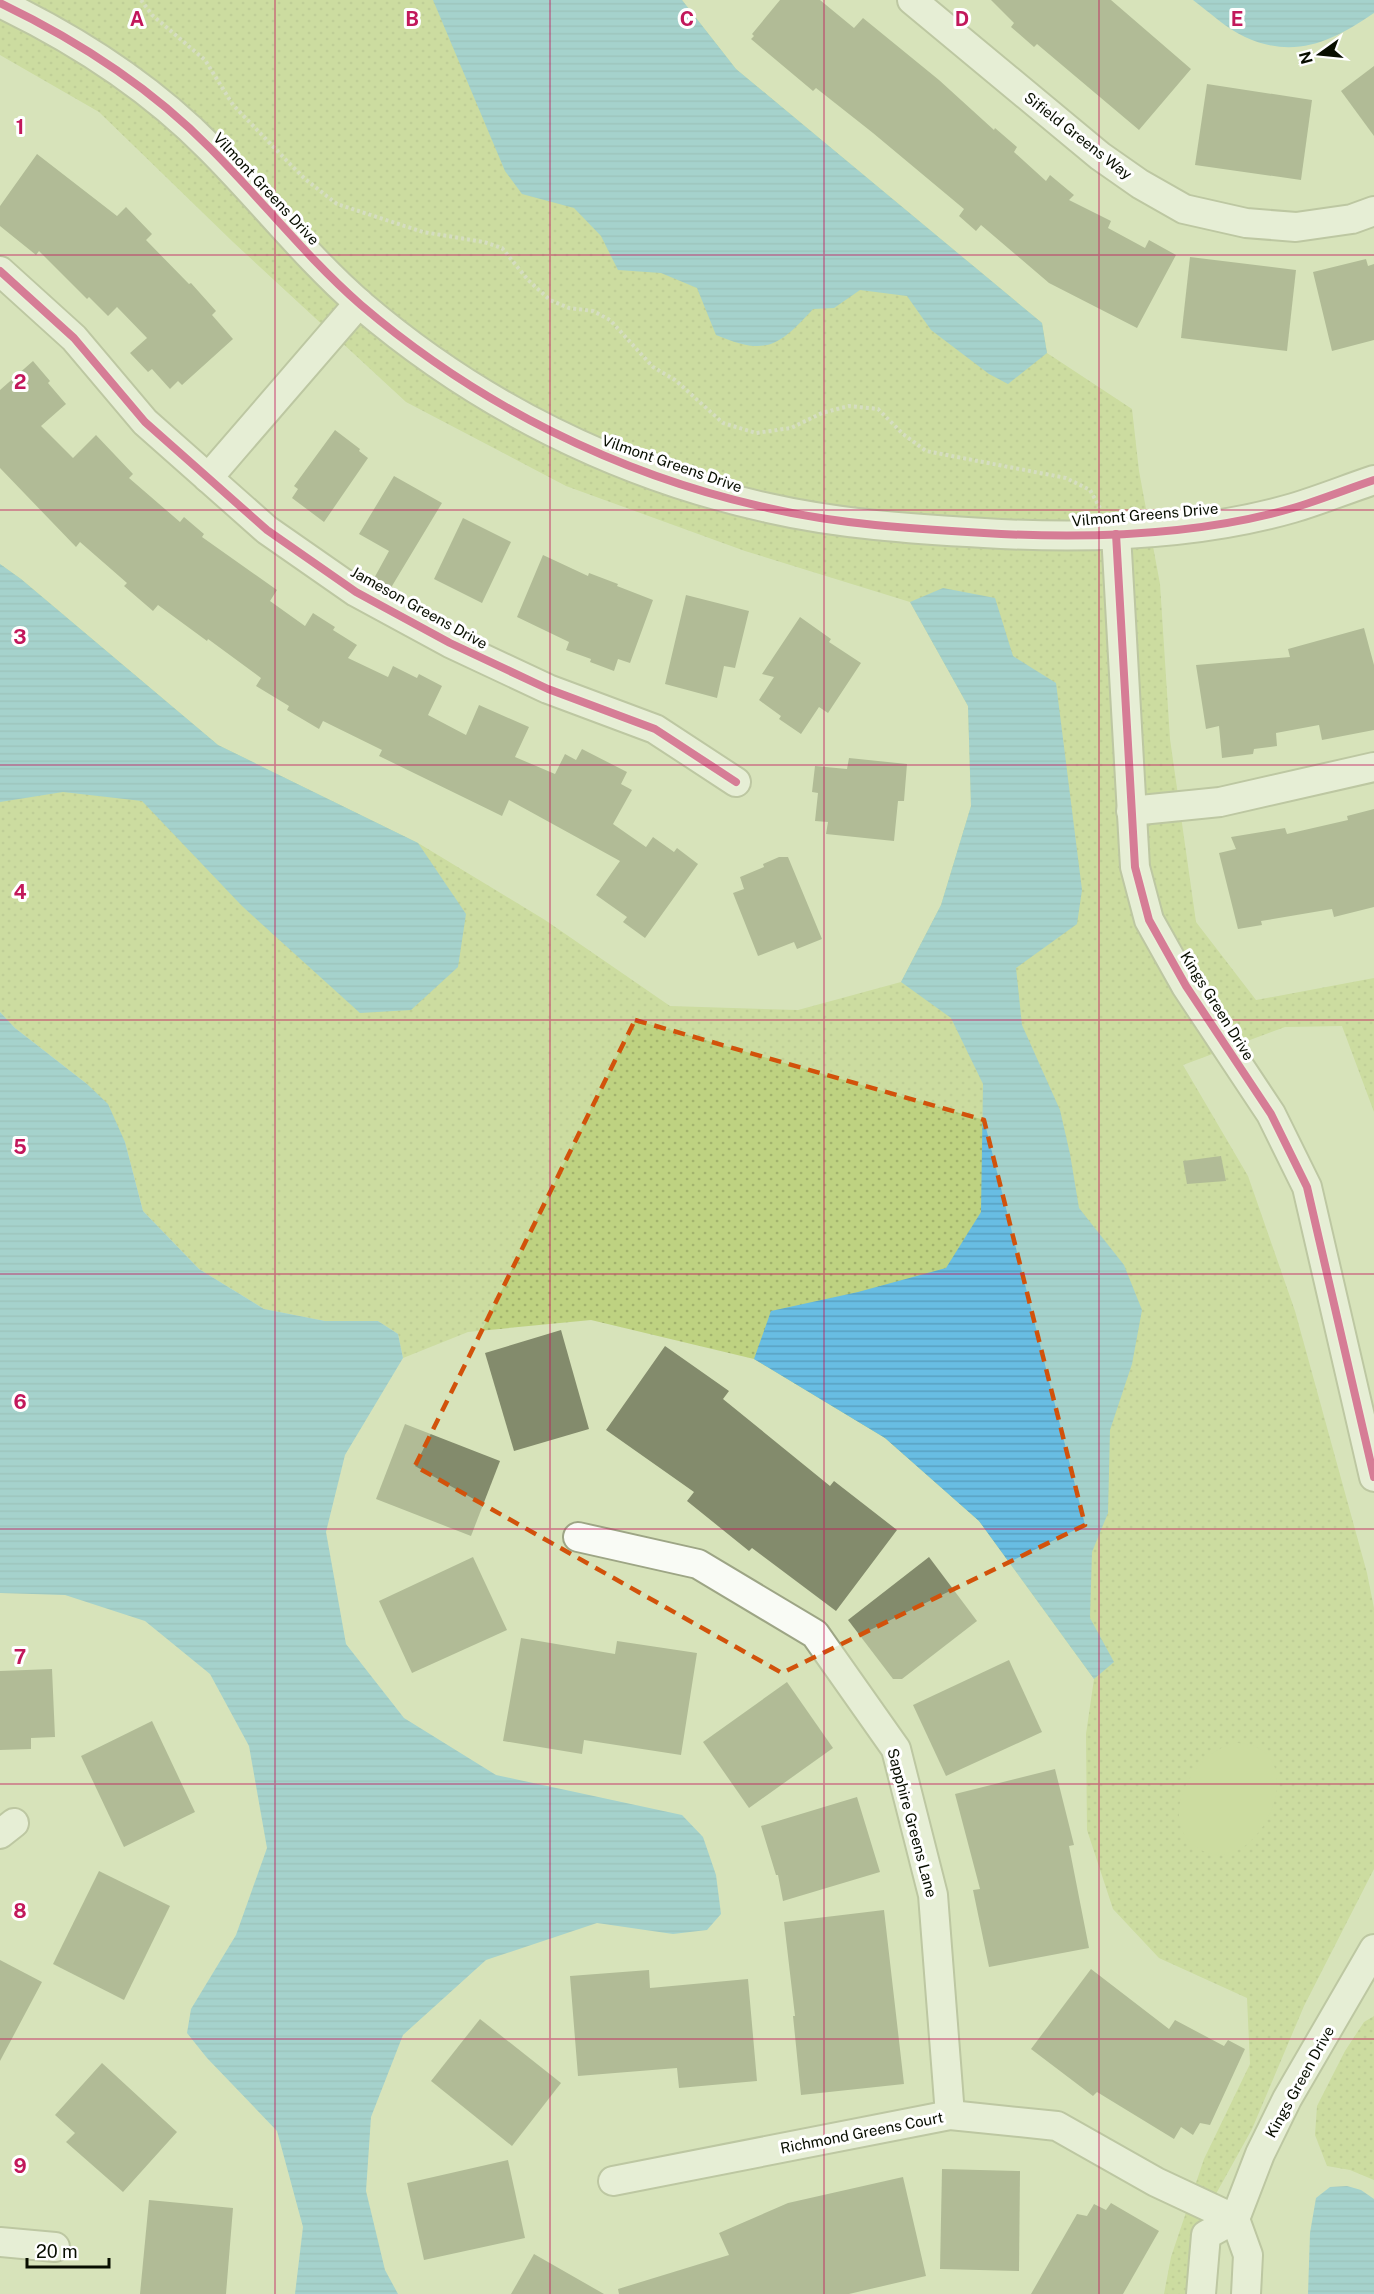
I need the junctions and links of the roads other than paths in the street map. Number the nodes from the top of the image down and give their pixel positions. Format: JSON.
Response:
{"nodes":[{"id":1,"x":912,"y":0,"type":"edge"},
{"id":2,"x":0,"y":3,"type":"edge"},
{"id":3,"x":1374,"y":212,"type":"edge"},
{"id":4,"x":0,"y":271,"type":"edge"},
{"id":5,"x":358,"y":303,"type":"junction"},
{"id":6,"x":208,"y":478,"type":"junction"},
{"id":7,"x":1374,"y":480,"type":"edge"},
{"id":8,"x":1116,"y":534,"type":"junction"},
{"id":9,"x":1374,"y":767,"type":"edge"},
{"id":10,"x":736,"y":782,"type":"dead end"},
{"id":11,"x":1131,"y":811,"type":"junction"},
{"id":12,"x":1374,"y":1477,"type":"edge"},
{"id":13,"x":578,"y":1537,"type":"dead end"},
{"id":14,"x":1374,"y":1949,"type":"edge"},
{"id":15,"x":950,"y":2115,"type":"junction"},
{"id":16,"x":613,"y":2181,"type":"dead end"},
{"id":17,"x":1235,"y":2219,"type":"junction"},
{"id":18,"x":0,"y":2242,"type":"edge"},
{"id":19,"x":55,"y":2247,"type":"dead end"},
{"id":20,"x":1200,"y":2294,"type":"edge"},
{"id":21,"x":1246,"y":2294,"type":"edge"}],
"edges":[{"from":1,"to":3,"type":"street","name":"Sifield Greens Way"},
{"from":2,"to":5,"type":"street","name":"Vilmont Greens Drive"},
{"from":4,"to":6,"type":"street","name":"Jameson Greens Drive"},
{"from":5,"to":6,"type":"street"},
{"from":5,"to":8,"type":"street","name":"Vilmont Greens Drive"},
{"from":6,"to":10,"type":"street","name":"Jameson Greens Drive"},
{"from":7,"to":8,"type":"street","name":"Vilmont Greens Drive"},
{"from":8,"to":11,"type":"street","name":"Kings Green Drive"},
{"from":9,"to":11,"type":"street"},
{"from":11,"to":12,"type":"street","name":"Kings Green Drive"},
{"from":13,"to":15,"type":"street","name":"Sapphire Greens Lane"},
{"from":14,"to":17,"type":"street","name":"Kings Green Drive"},
{"from":15,"to":16,"type":"street","name":"Richmond Greens Court"},
{"from":15,"to":17,"type":"street","name":"Richmond Greens Court"},
{"from":17,"to":20,"type":"street"},
{"from":17,"to":21,"type":"street"},
{"from":18,"to":19,"type":"street"}]}
